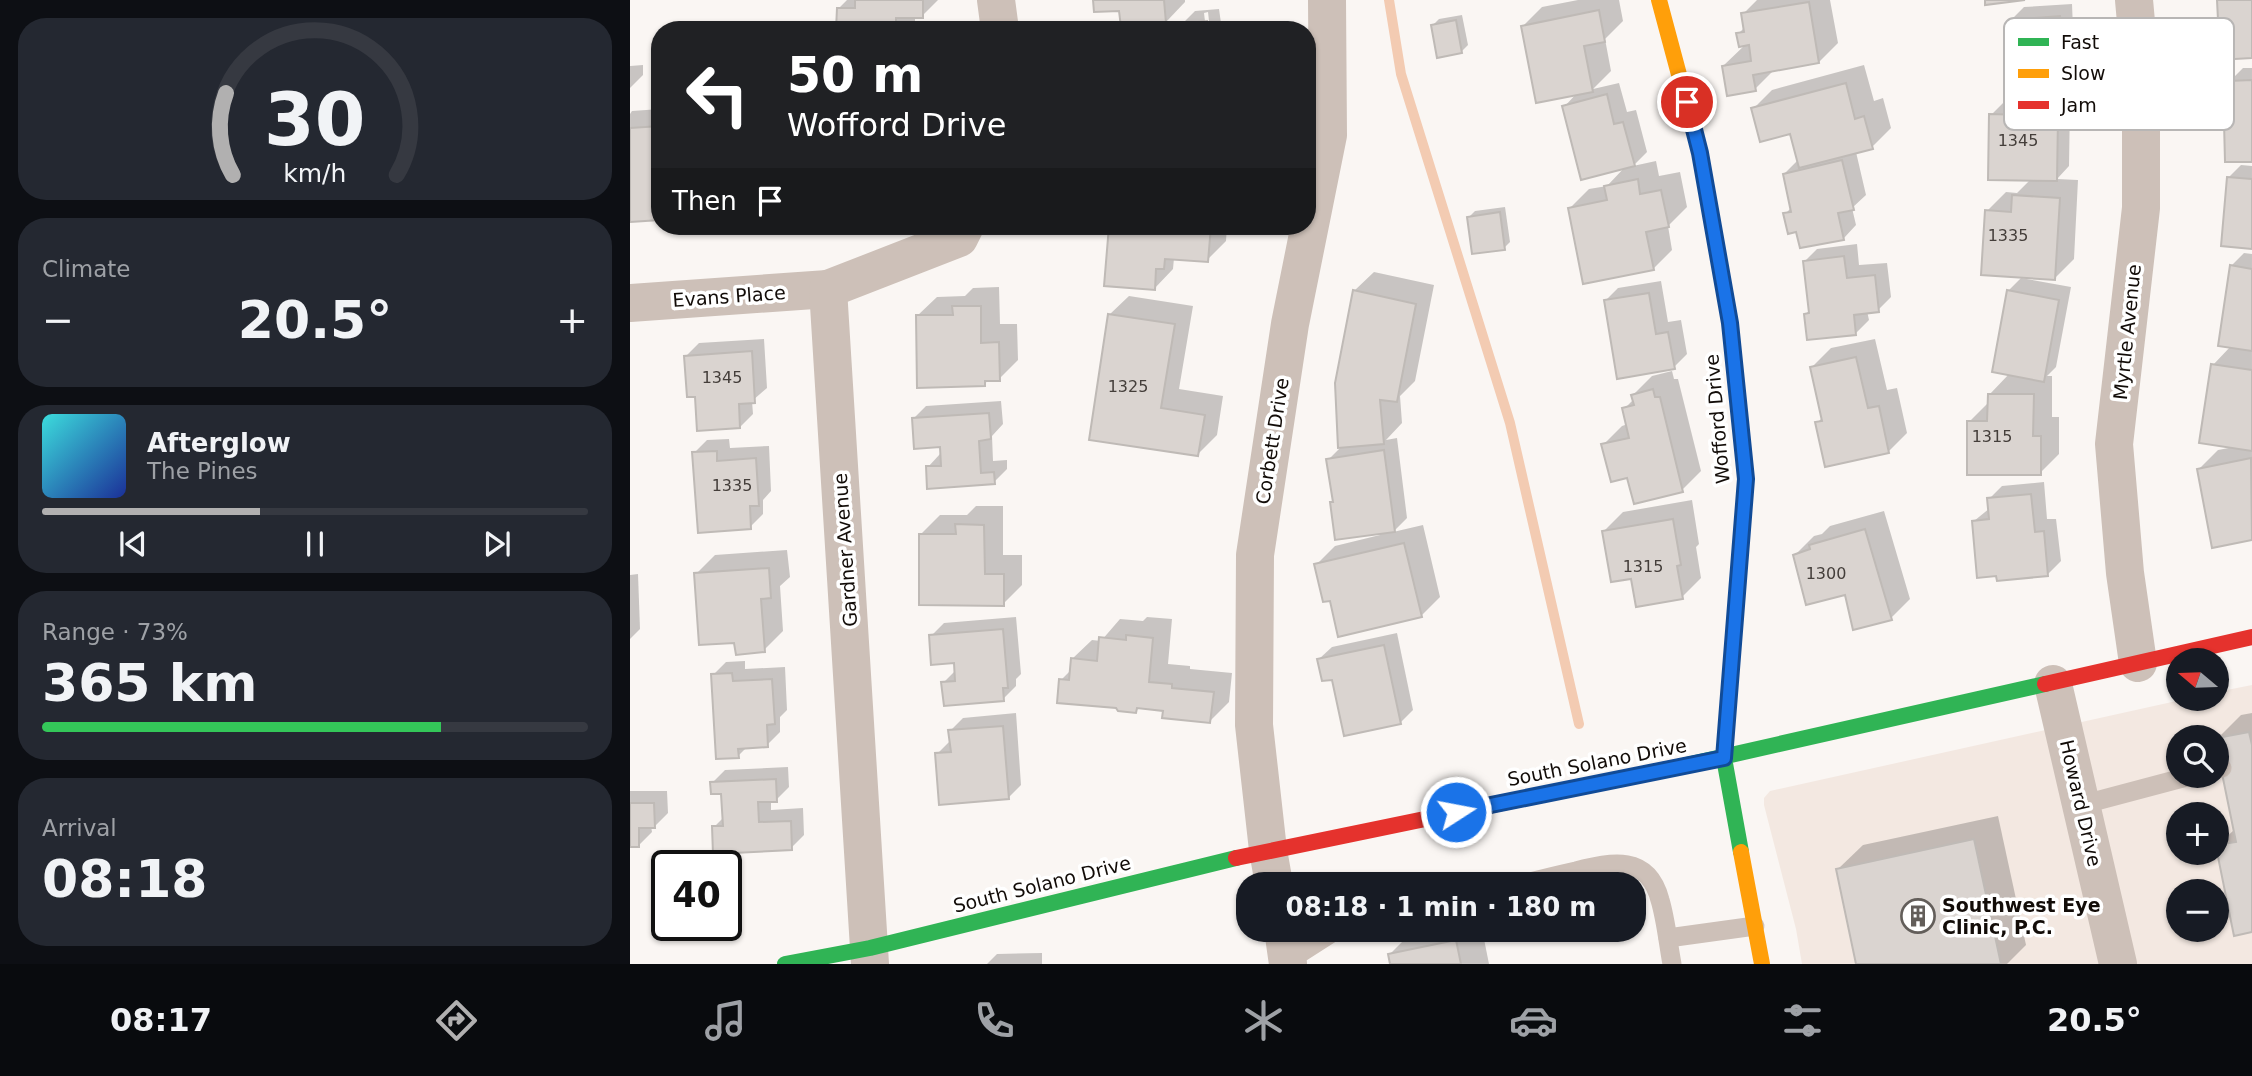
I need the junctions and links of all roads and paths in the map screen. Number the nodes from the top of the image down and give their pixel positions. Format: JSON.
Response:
{"nodes":[{"id":1,"x":996,"y":0,"type":"edge"},
{"id":2,"x":1327,"y":0,"type":"edge"},
{"id":3,"x":1659,"y":0,"type":"edge"},
{"id":4,"x":2134,"y":0,"type":"edge"},
{"id":5,"x":2136,"y":18,"type":"edge"},
{"id":6,"x":999,"y":21,"type":"edge"},
{"id":7,"x":2141,"y":130,"type":"edge"},
{"id":8,"x":1316,"y":195,"type":"edge"},
{"id":9,"x":960,"y":235,"type":"edge"},
{"id":10,"x":1308,"y":235,"type":"edge"},
{"id":11,"x":828,"y":289,"type":"junction"},
{"id":12,"x":630,"y":303,"type":"edge"},
{"id":13,"x":2252,"y":637,"type":"edge"},
{"id":14,"x":2138,"y":663,"type":"junction"},
{"id":15,"x":2053,"y":684,"type":"junction"},
{"id":16,"x":1724,"y":758,"type":"junction"},
{"id":17,"x":2166,"y":782,"type":"edge"},
{"id":18,"x":2081,"y":805,"type":"junction"},
{"id":19,"x":1271,"y":867,"type":"edge"},
{"id":20,"x":1572,"y":872,"type":"edge"},
{"id":21,"x":1644,"y":872,"type":"edge"},
{"id":22,"x":1646,"y":874,"type":"edge"},
{"id":23,"x":1755,"y":926,"type":"junction"},
{"id":24,"x":1668,"y":938,"type":"junction"},
{"id":25,"x":1307,"y":942,"type":"edge"},
{"id":26,"x":1286,"y":951,"type":"edge"},
{"id":27,"x":870,"y":956,"type":"edge"},
{"id":28,"x":785,"y":964,"type":"edge"},
{"id":29,"x":1672,"y":964,"type":"edge"},
{"id":30,"x":1762,"y":964,"type":"edge"},
{"id":31,"x":2119,"y":964,"type":"edge"}],
"edges":[{"from":1,"to":6,"type":"street"},
{"from":2,"to":8,"type":"street","name":"Corbett Drive"},
{"from":3,"to":16,"type":"street","name":"Wofford Drive"},
{"from":4,"to":5,"type":"street","name":"Myrtle Avenue"},
{"from":7,"to":14,"type":"street","name":"Myrtle Avenue"},
{"from":9,"to":11,"type":"street"},
{"from":10,"to":19,"type":"street","name":"Corbett Drive"},
{"from":11,"to":12,"type":"street","name":"Evans Place"},
{"from":11,"to":27,"type":"street","name":"Gardner Avenue"},
{"from":13,"to":14,"type":"street","name":"South Solano Drive"},
{"from":14,"to":15,"type":"street","name":"South Solano Drive"},
{"from":15,"to":16,"type":"street","name":"South Solano Drive"},
{"from":15,"to":18,"type":"street","name":"Howard Drive"},
{"from":16,"to":19,"type":"street","name":"South Solano Drive"},
{"from":16,"to":23,"type":"street","name":"Wofford Drive"},
{"from":17,"to":18,"type":"lane"},
{"from":18,"to":31,"type":"street","name":"Howard Drive"},
{"from":19,"to":27,"type":"street","name":"South Solano Drive"},
{"from":20,"to":21,"type":"lane"},
{"from":22,"to":24,"type":"lane"},
{"from":23,"to":24,"type":"lane"},
{"from":23,"to":30,"type":"street","name":"Wofford Drive"},
{"from":24,"to":29,"type":"lane"},
{"from":25,"to":26,"type":"lane"},
{"from":27,"to":28,"type":"street","name":"South Solano Drive"}]}
